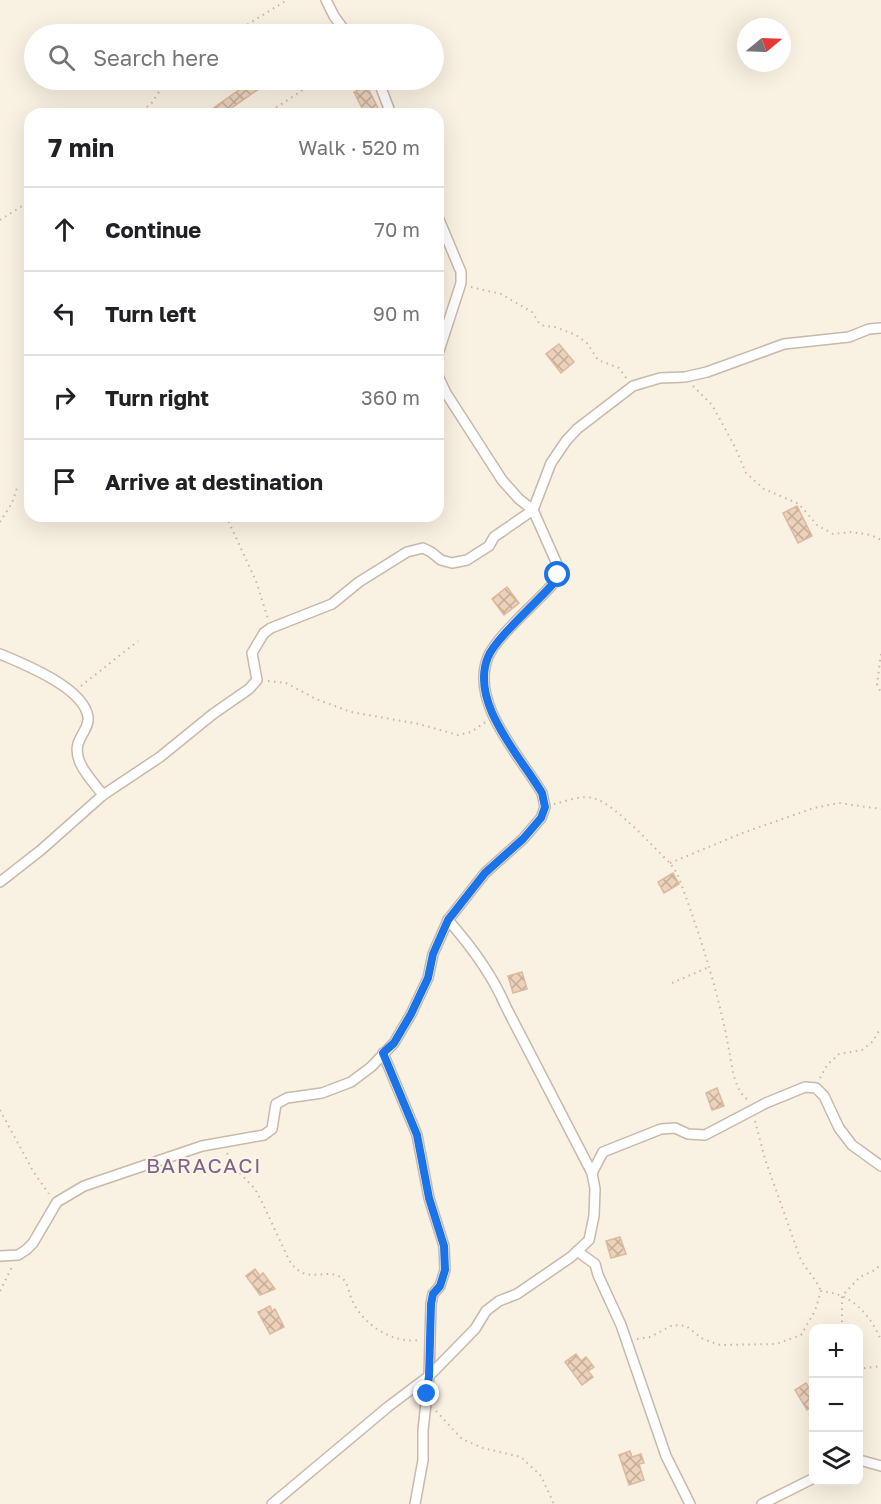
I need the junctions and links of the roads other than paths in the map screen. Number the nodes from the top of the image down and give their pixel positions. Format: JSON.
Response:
{"nodes":[{"id":1,"x":326,"y":0,"type":"edge"},
{"id":2,"x":340,"y":24,"type":"edge"},
{"id":3,"x":382,"y":90,"type":"edge"},
{"id":4,"x":389,"y":108,"type":"edge"},
{"id":5,"x":444,"y":231,"type":"edge"},
{"id":6,"x":881,"y":328,"type":"edge"},
{"id":7,"x":444,"y":335,"type":"edge"},
{"id":8,"x":444,"y":389,"type":"edge"},
{"id":9,"x":533,"y":510,"type":"junction"},
{"id":10,"x":0,"y":654,"type":"edge"},
{"id":11,"x":103,"y":795,"type":"junction"},
{"id":12,"x":0,"y":882,"type":"edge"},
{"id":13,"x":448,"y":920,"type":"junction"},
{"id":14,"x":383,"y":1053,"type":"junction"},
{"id":15,"x":881,"y":1166,"type":"edge"},
{"id":16,"x":592,"y":1173,"type":"junction"},
{"id":17,"x":577,"y":1251,"type":"junction"},
{"id":18,"x":0,"y":1256,"type":"edge"},
{"id":19,"x":429,"y":1376,"type":"junction"},
{"id":20,"x":863,"y":1461,"type":"edge"},
{"id":21,"x":881,"y":1466,"type":"edge"},
{"id":22,"x":809,"y":1480,"type":"edge"},
{"id":23,"x":272,"y":1504,"type":"edge"},
{"id":24,"x":416,"y":1504,"type":"edge"},
{"id":25,"x":690,"y":1504,"type":"edge"},
{"id":26,"x":762,"y":1504,"type":"edge"}],
"edges":[{"from":1,"to":2,"type":"street"},
{"from":3,"to":4,"type":"street"},
{"from":5,"to":7,"type":"street"},
{"from":6,"to":9,"type":"street"},
{"from":8,"to":9,"type":"street"},
{"from":9,"to":11,"type":"street"},
{"from":9,"to":13,"type":"street"},
{"from":10,"to":11,"type":"street"},
{"from":11,"to":12,"type":"street"},
{"from":13,"to":14,"type":"street"},
{"from":13,"to":16,"type":"street"},
{"from":14,"to":18,"type":"street"},
{"from":14,"to":19,"type":"street"},
{"from":15,"to":16,"type":"street"},
{"from":16,"to":17,"type":"street"},
{"from":17,"to":19,"type":"street"},
{"from":17,"to":25,"type":"street"},
{"from":19,"to":23,"type":"street"},
{"from":19,"to":24,"type":"street"},
{"from":20,"to":21,"type":"street"},
{"from":22,"to":26,"type":"street"}]}
